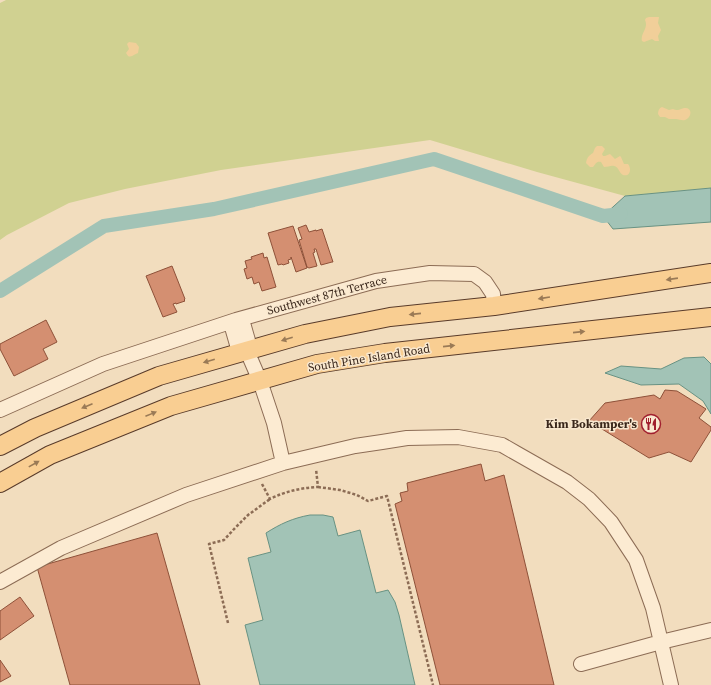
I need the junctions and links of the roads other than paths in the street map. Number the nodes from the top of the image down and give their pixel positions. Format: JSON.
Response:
{"nodes":[{"id":1,"x":711,"y":273,"type":"edge"},
{"id":2,"x":494,"y":306,"type":"junction"},
{"id":3,"x":711,"y":317,"type":"edge"},
{"id":4,"x":236,"y":320,"type":"junction"},
{"id":5,"x":247,"y":351,"type":"junction"},
{"id":6,"x":260,"y":381,"type":"junction"},
{"id":7,"x":0,"y":410,"type":"edge"},
{"id":8,"x":0,"y":446,"type":"edge"},
{"id":9,"x":283,"y":463,"type":"junction"},
{"id":10,"x":0,"y":483,"type":"edge"},
{"id":11,"x":0,"y":582,"type":"edge"},
{"id":12,"x":711,"y":630,"type":"edge"},
{"id":13,"x":661,"y":642,"type":"junction"},
{"id":14,"x":581,"y":664,"type":"dead end"},
{"id":15,"x":671,"y":685,"type":"edge"}],
"edges":[{"from":1,"to":2,"type":"main road","one_way":true},
{"from":2,"to":4,"type":"street","name":"Southwest 87th Terrace"},
{"from":2,"to":5,"type":"main road","one_way":true},
{"from":6,"to":3,"type":"main road","name":"South Pine Island Road","one_way":true},
{"from":4,"to":5,"type":"street"},
{"from":4,"to":7,"type":"street","name":"Southwest 87th Terrace"},
{"from":5,"to":6,"type":"street"},
{"from":5,"to":8,"type":"main road","one_way":true},
{"from":6,"to":9,"type":"street"},
{"from":10,"to":6,"type":"main road","name":"South Pine Island Road","one_way":true},
{"from":9,"to":11,"type":"street"},
{"from":9,"to":13,"type":"street"},
{"from":12,"to":13,"type":"street"},
{"from":13,"to":14,"type":"street"},
{"from":13,"to":15,"type":"street"}]}
